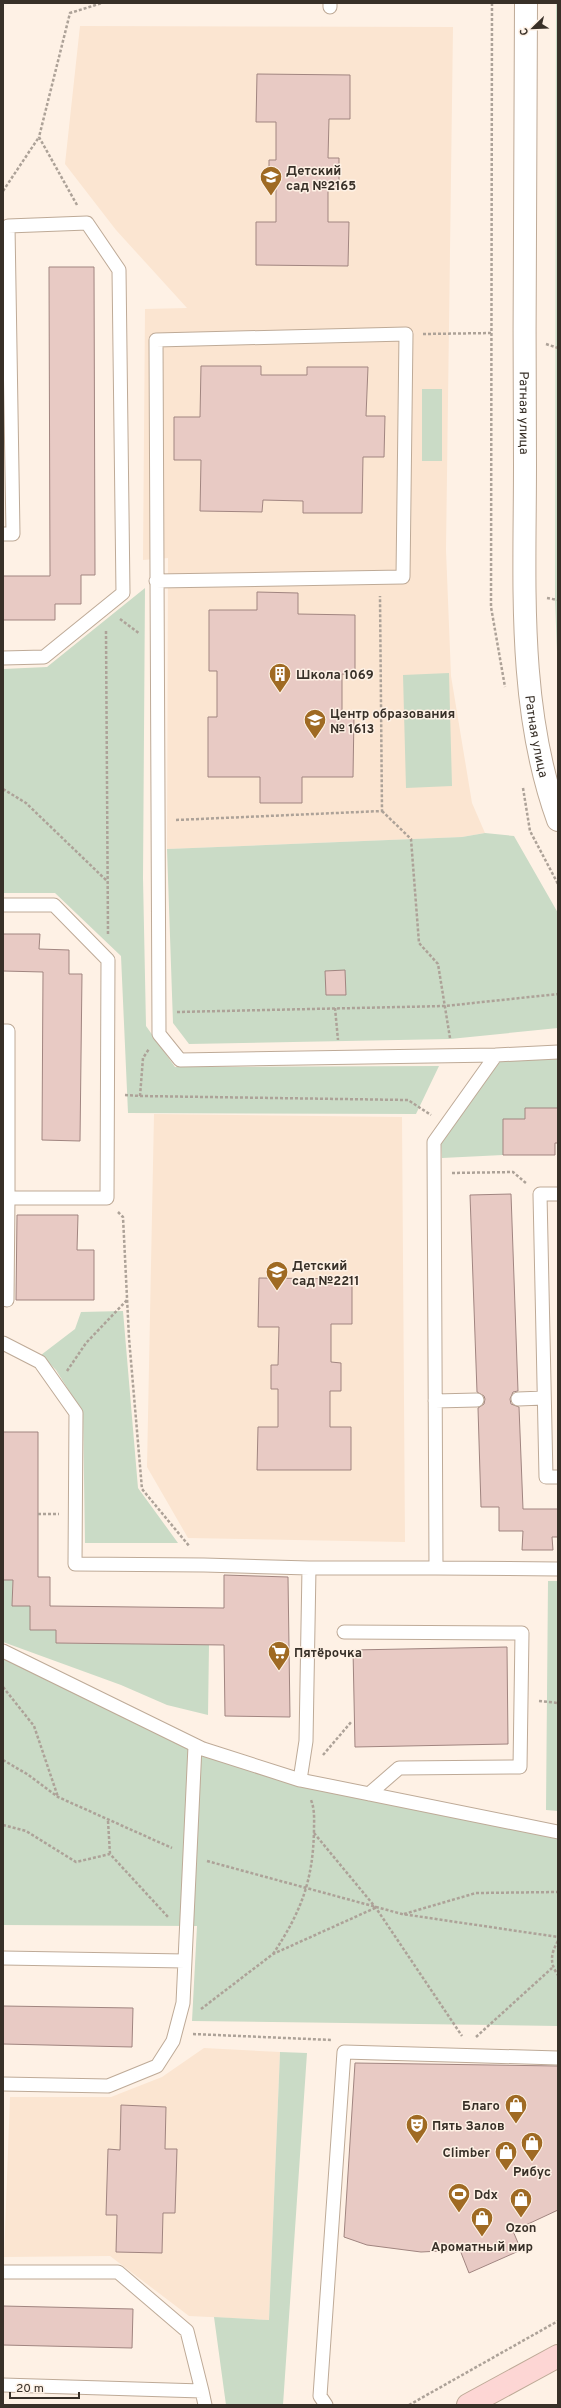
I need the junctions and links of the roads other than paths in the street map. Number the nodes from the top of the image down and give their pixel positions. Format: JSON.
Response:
{"nodes":[{"id":1,"x":526,"y":3,"type":"edge"},
{"id":2,"x":5,"y":221,"type":"edge"},
{"id":3,"x":3,"y":534,"type":"edge"},
{"id":4,"x":156,"y":581,"type":"junction"},
{"id":5,"x":3,"y":658,"type":"edge"},
{"id":6,"x":558,"y":820,"type":"edge"},
{"id":7,"x":3,"y":905,"type":"edge"},
{"id":8,"x":3,"y":1031,"type":"edge"},
{"id":9,"x":558,"y":1052,"type":"edge"},
{"id":10,"x":496,"y":1056,"type":"junction"},
{"id":11,"x":558,"y":1194,"type":"edge"},
{"id":12,"x":8,"y":1198,"type":"junction"},
{"id":13,"x":7,"y":1300,"type":"dead end"},
{"id":14,"x":3,"y":1343,"type":"edge"},
{"id":15,"x":544,"y":1398,"type":"junction"},
{"id":16,"x":518,"y":1399,"type":"dead end"},
{"id":17,"x":478,"y":1400,"type":"dead end"},
{"id":18,"x":435,"y":1401,"type":"junction"},
{"id":19,"x":558,"y":1477,"type":"edge"},
{"id":20,"x":309,"y":1568,"type":"junction"},
{"id":21,"x":436,"y":1568,"type":"junction"},
{"id":22,"x":558,"y":1569,"type":"edge"},
{"id":23,"x":344,"y":1632,"type":"dead end"},
{"id":24,"x":3,"y":1651,"type":"edge"},
{"id":25,"x":196,"y":1746,"type":"junction"},
{"id":26,"x":300,"y":1780,"type":"junction"},
{"id":27,"x":369,"y":1794,"type":"junction"},
{"id":28,"x":558,"y":1832,"type":"edge"},
{"id":29,"x":3,"y":1958,"type":"edge"},
{"id":30,"x":185,"y":1961,"type":"junction"},
{"id":31,"x":558,"y":2058,"type":"edge"},
{"id":32,"x":3,"y":2084,"type":"edge"},
{"id":33,"x":3,"y":2272,"type":"edge"},
{"id":34,"x":558,"y":2356,"type":"edge"},
{"id":35,"x":3,"y":2385,"type":"edge"},
{"id":36,"x":202,"y":2391,"type":"junction"},
{"id":37,"x":205,"y":2405,"type":"edge"},
{"id":38,"x":326,"y":2405,"type":"edge"},
{"id":39,"x":468,"y":2405,"type":"edge"}],
"edges":[{"from":1,"to":6,"type":"street","name":"Ратная улица"},
{"from":2,"to":3,"type":"lane"},
{"from":2,"to":5,"type":"lane"},
{"from":4,"to":4,"type":"lane"},
{"from":4,"to":10,"type":"lane"},
{"from":7,"to":12,"type":"lane"},
{"from":8,"to":12,"type":"lane"},
{"from":9,"to":10,"type":"lane"},
{"from":10,"to":18,"type":"lane"},
{"from":11,"to":15,"type":"lane"},
{"from":12,"to":13,"type":"lane"},
{"from":14,"to":20,"type":"lane"},
{"from":15,"to":16,"type":"lane"},
{"from":15,"to":19,"type":"lane"},
{"from":17,"to":18,"type":"lane"},
{"from":18,"to":21,"type":"lane"},
{"from":20,"to":21,"type":"lane"},
{"from":20,"to":26,"type":"lane"},
{"from":21,"to":22,"type":"lane"},
{"from":23,"to":27,"type":"lane"},
{"from":24,"to":25,"type":"lane"},
{"from":25,"to":26,"type":"lane"},
{"from":25,"to":30,"type":"lane"},
{"from":26,"to":27,"type":"lane"},
{"from":27,"to":28,"type":"lane"},
{"from":29,"to":30,"type":"lane"},
{"from":30,"to":32,"type":"lane"},
{"from":31,"to":38,"type":"lane"},
{"from":33,"to":36,"type":"lane"},
{"from":34,"to":39,"type":"street"},
{"from":35,"to":36,"type":"lane"},
{"from":36,"to":37,"type":"lane"}]}
